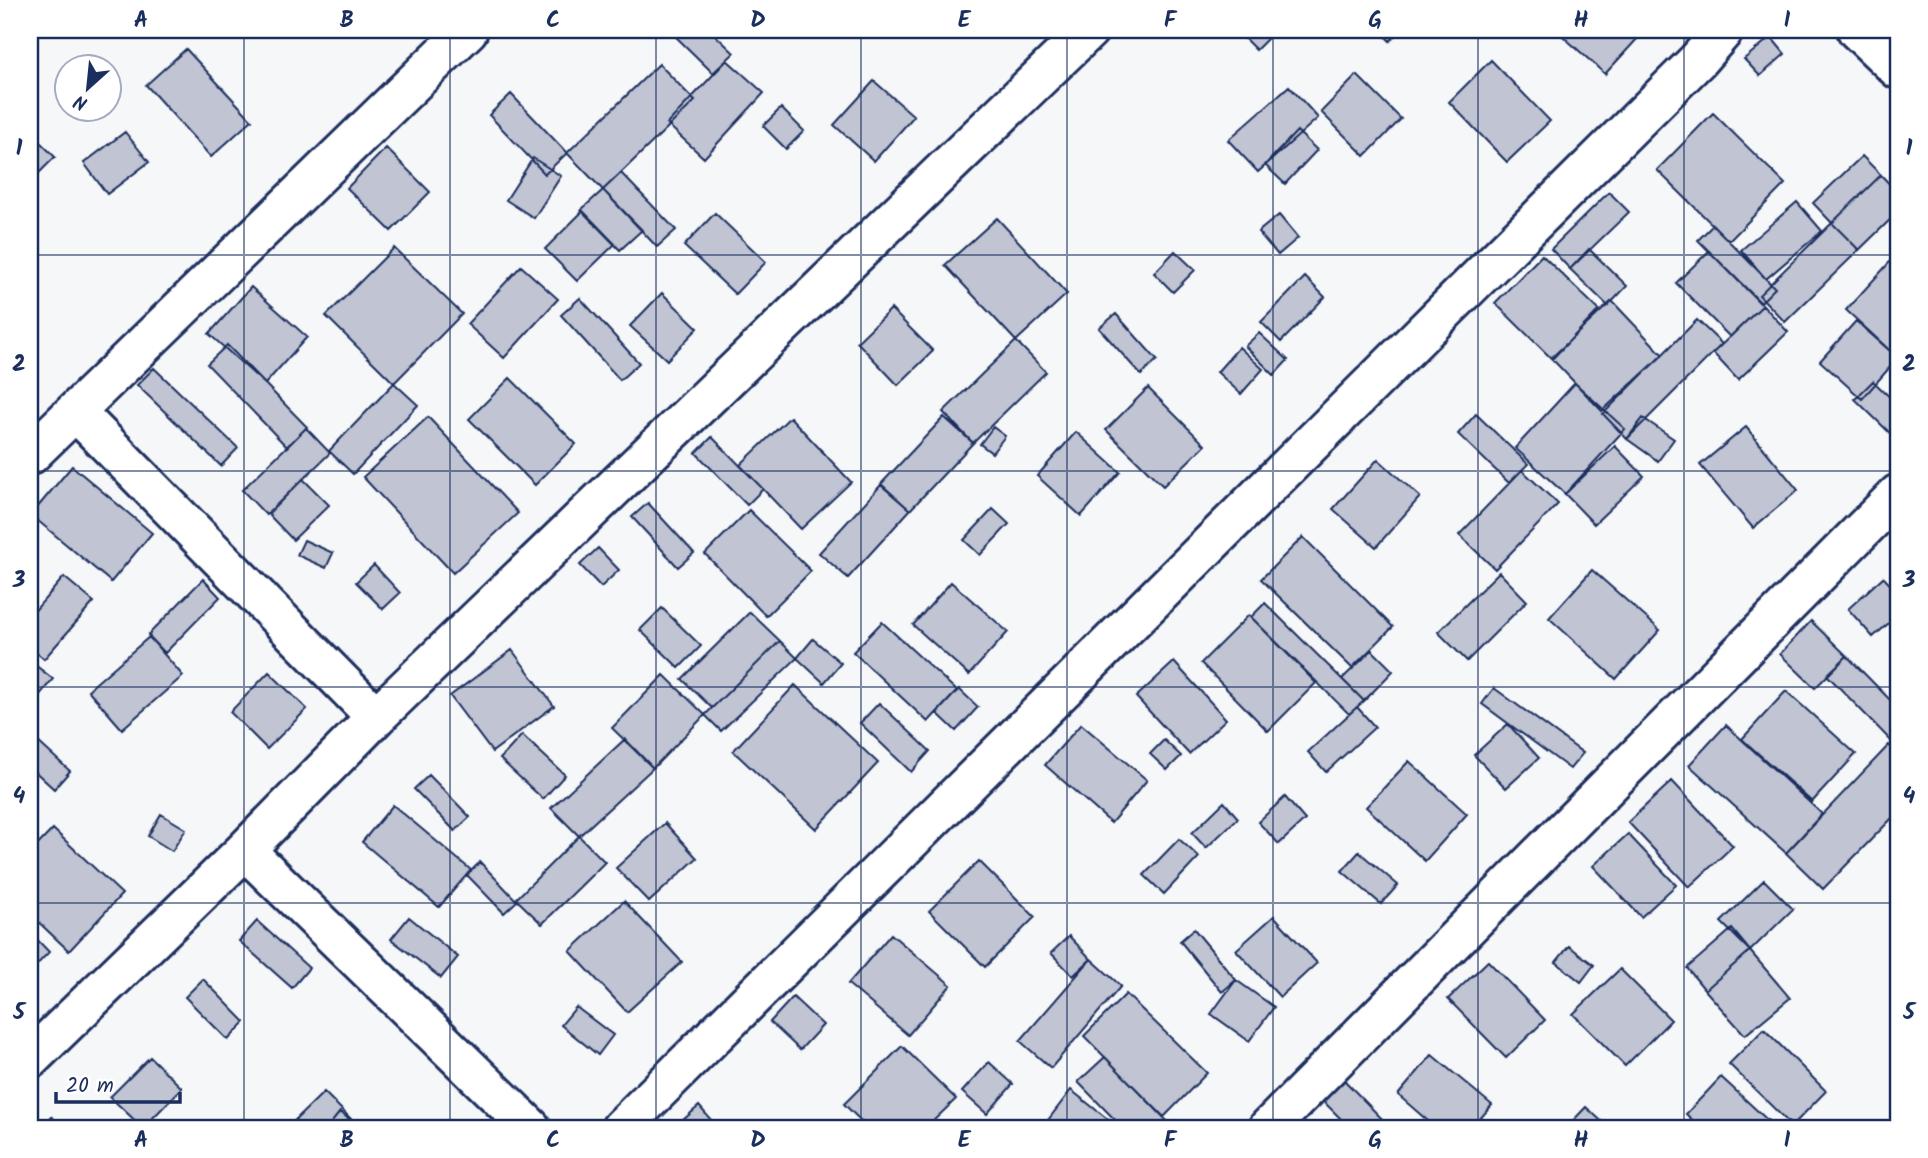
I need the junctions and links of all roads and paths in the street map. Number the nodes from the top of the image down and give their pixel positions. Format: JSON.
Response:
{"nodes":[{"id":1,"x":468,"y":30,"type":"edge"},
{"id":2,"x":1089,"y":30,"type":"edge"},
{"id":3,"x":1724,"y":30,"type":"edge"},
{"id":4,"x":1857,"y":30,"type":"edge"},
{"id":5,"x":1898,"y":69,"type":"edge"},
{"id":6,"x":76,"y":412,"type":"junction"},
{"id":7,"x":30,"y":455,"type":"edge"},
{"id":8,"x":1898,"y":494,"type":"edge"},
{"id":9,"x":376,"y":717,"type":"junction"},
{"id":10,"x":246,"y":850,"type":"junction"},
{"id":11,"x":30,"y":1059,"type":"edge"},
{"id":12,"x":531,"y":1128,"type":"edge"},
{"id":13,"x":621,"y":1128,"type":"edge"},
{"id":14,"x":1268,"y":1128,"type":"edge"}],
"edges":[{"from":1,"to":6,"type":"street"},
{"from":2,"to":9,"type":"street"},
{"from":3,"to":13,"type":"street"},
{"from":4,"to":5,"type":"street"},
{"from":6,"to":7,"type":"street"},
{"from":6,"to":9,"type":"street"},
{"from":8,"to":14,"type":"street"},
{"from":9,"to":10,"type":"street"},
{"from":10,"to":11,"type":"street"},
{"from":10,"to":12,"type":"street"}]}
